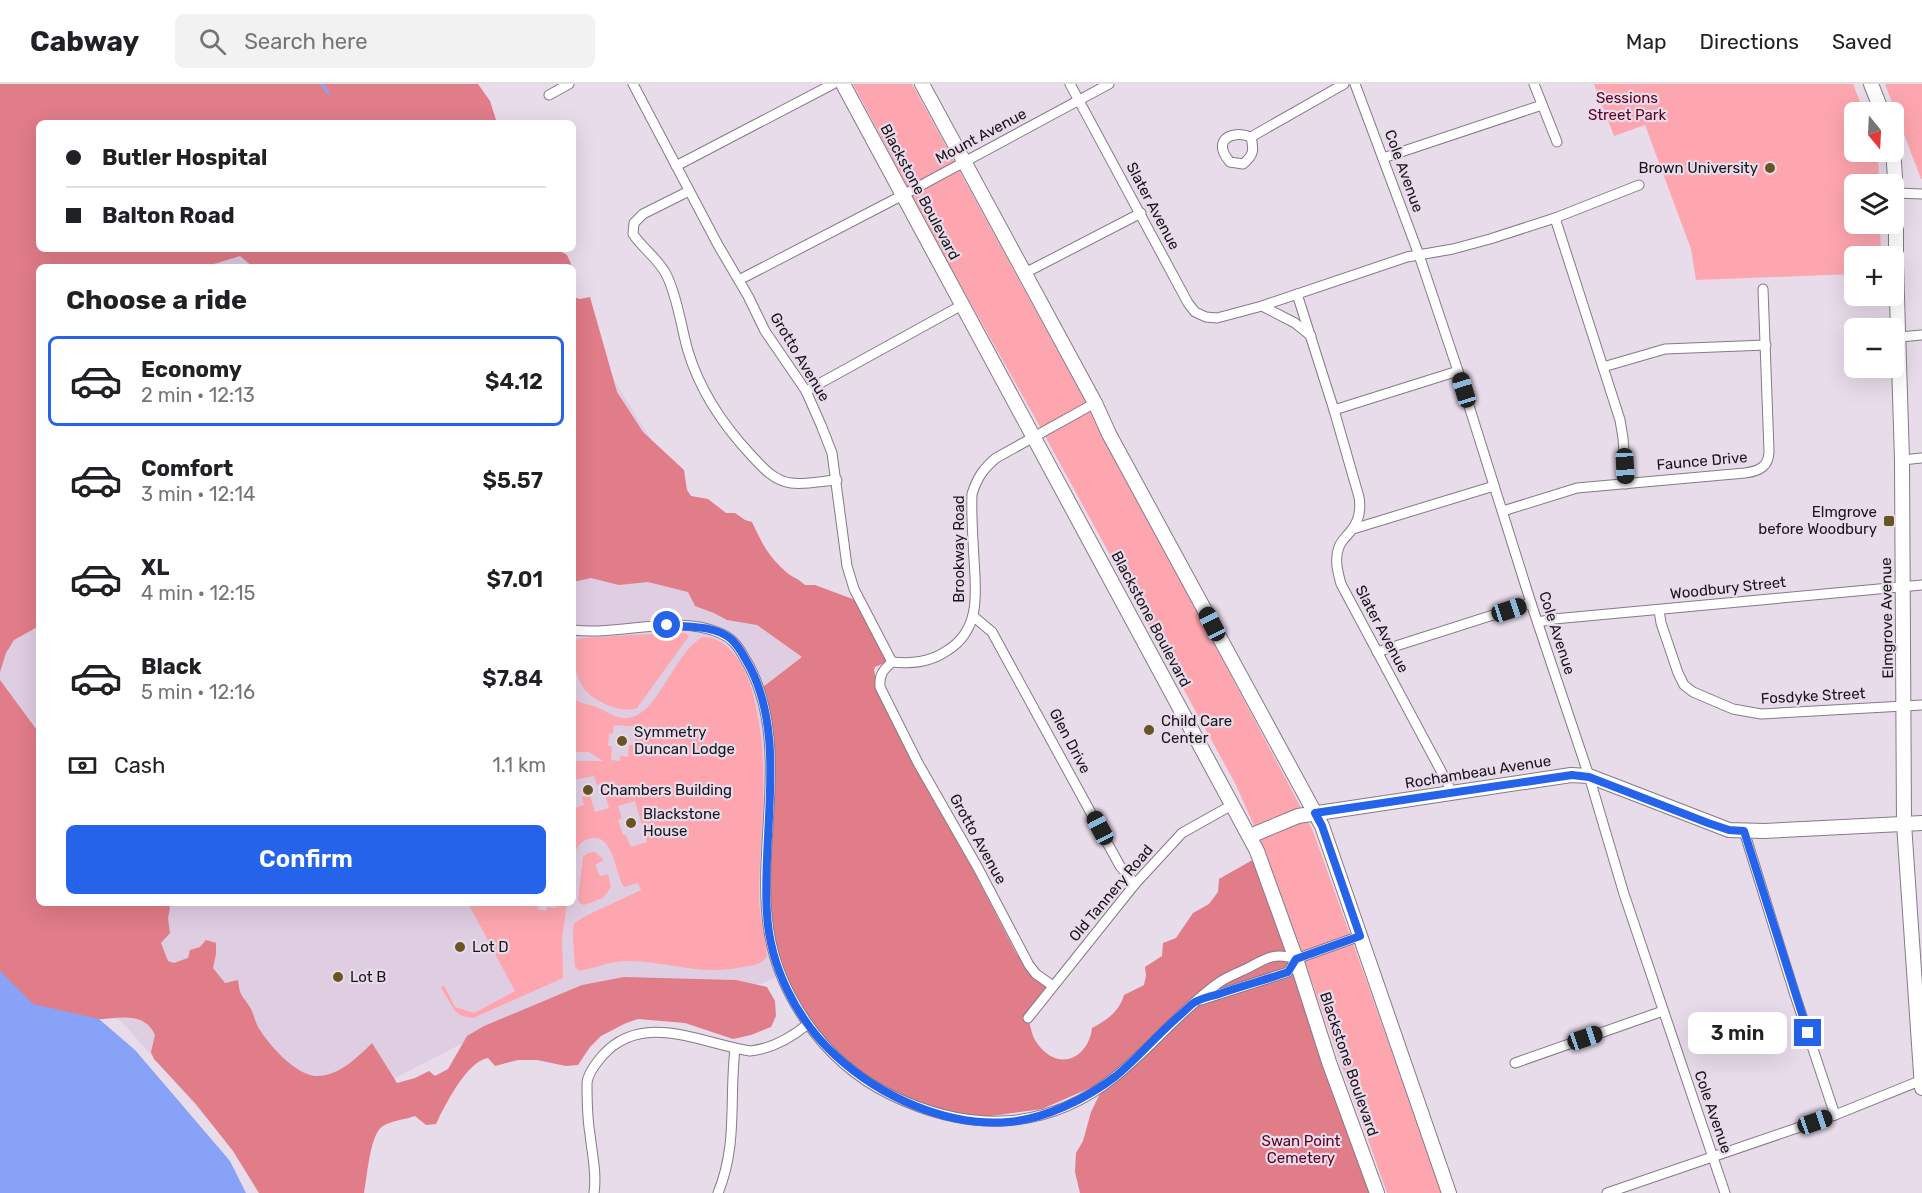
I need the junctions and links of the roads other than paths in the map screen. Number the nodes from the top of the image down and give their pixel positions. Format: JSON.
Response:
{"nodes":[{"id":1,"x":569,"y":84,"type":"edge"},
{"id":2,"x":633,"y":84,"type":"edge"},
{"id":3,"x":833,"y":84,"type":"edge"},
{"id":4,"x":843,"y":84,"type":"edge"},
{"id":5,"x":922,"y":84,"type":"edge"},
{"id":6,"x":1070,"y":84,"type":"edge"},
{"id":7,"x":1109,"y":84,"type":"edge"},
{"id":8,"x":1344,"y":84,"type":"edge"},
{"id":9,"x":1355,"y":84,"type":"edge"},
{"id":10,"x":1534,"y":84,"type":"edge"},
{"id":11,"x":1871,"y":84,"type":"edge"},
{"id":12,"x":549,"y":95,"type":"dead end"},
{"id":13,"x":1078,"y":101,"type":"junction"},
{"id":14,"x":1878,"y":102,"type":"edge"},
{"id":15,"x":1542,"y":105,"type":"junction"},
{"id":16,"x":1251,"y":137,"type":"dead end"},
{"id":17,"x":1557,"y":142,"type":"dead end"},
{"id":18,"x":1383,"y":158,"type":"junction"},
{"id":19,"x":965,"y":162,"type":"junction"},
{"id":20,"x":676,"y":166,"type":"junction"},
{"id":21,"x":1639,"y":186,"type":"dead end"},
{"id":22,"x":689,"y":191,"type":"junction"},
{"id":23,"x":1904,"y":193,"type":"edge"},
{"id":24,"x":1922,"y":194,"type":"edge"},
{"id":25,"x":903,"y":195,"type":"junction"},
{"id":26,"x":1141,"y":213,"type":"junction"},
{"id":27,"x":1555,"y":218,"type":"junction"},
{"id":28,"x":1897,"y":234,"type":"edge"},
{"id":29,"x":1419,"y":255,"type":"junction"},
{"id":30,"x":1025,"y":273,"type":"junction"},
{"id":31,"x":739,"y":280,"type":"junction"},
{"id":32,"x":1763,"y":289,"type":"dead end"},
{"id":33,"x":1297,"y":294,"type":"junction"},
{"id":34,"x":962,"y":305,"type":"junction"},
{"id":35,"x":1262,"y":306,"type":"junction"},
{"id":36,"x":1899,"y":318,"type":"edge"},
{"id":37,"x":1922,"y":335,"type":"edge"},
{"id":38,"x":1312,"y":336,"type":"junction"},
{"id":39,"x":1904,"y":337,"type":"edge"},
{"id":40,"x":1766,"y":345,"type":"junction"},
{"id":41,"x":1604,"y":367,"type":"junction"},
{"id":42,"x":1458,"y":371,"type":"junction"},
{"id":43,"x":1900,"y":378,"type":"edge"},
{"id":44,"x":806,"y":391,"type":"junction"},
{"id":45,"x":1095,"y":403,"type":"junction"},
{"id":46,"x":1334,"y":410,"type":"junction"},
{"id":47,"x":1033,"y":436,"type":"junction"},
{"id":48,"x":1922,"y":458,"type":"edge"},
{"id":49,"x":1902,"y":460,"type":"junction"},
{"id":50,"x":837,"y":480,"type":"junction"},
{"id":51,"x":1626,"y":484,"type":"junction"},
{"id":52,"x":1494,"y":486,"type":"junction"},
{"id":53,"x":1503,"y":512,"type":"junction"},
{"id":54,"x":1353,"y":529,"type":"junction"},
{"id":55,"x":1922,"y":585,"type":"edge"},
{"id":56,"x":1903,"y":587,"type":"junction"},
{"id":57,"x":1531,"y":603,"type":"junction"},
{"id":58,"x":1659,"y":610,"type":"junction"},
{"id":59,"x":973,"y":616,"type":"junction"},
{"id":60,"x":1538,"y":622,"type":"junction"},
{"id":61,"x":576,"y":630,"type":"edge"},
{"id":62,"x":1377,"y":652,"type":"junction"},
{"id":63,"x":892,"y":662,"type":"junction"},
{"id":64,"x":1922,"y":705,"type":"edge"},
{"id":65,"x":1905,"y":706,"type":"junction"},
{"id":66,"x":1589,"y":777,"type":"junction"},
{"id":67,"x":1451,"y":794,"type":"junction"},
{"id":68,"x":1232,"y":805,"type":"junction"},
{"id":69,"x":1315,"y":813,"type":"junction"},
{"id":70,"x":1904,"y":824,"type":"junction"},
{"id":71,"x":1922,"y":824,"type":"edge"},
{"id":72,"x":1744,"y":831,"type":"junction"},
{"id":73,"x":1250,"y":836,"type":"junction"},
{"id":74,"x":1135,"y":884,"type":"junction"},
{"id":75,"x":1360,"y":936,"type":"junction"},
{"id":76,"x":1296,"y":959,"type":"junction"},
{"id":77,"x":1053,"y":986,"type":"junction"},
{"id":78,"x":1195,"y":1002,"type":"junction"},
{"id":79,"x":1663,"y":1011,"type":"junction"},
{"id":80,"x":1028,"y":1018,"type":"dead end"},
{"id":81,"x":808,"y":1024,"type":"junction"},
{"id":82,"x":735,"y":1049,"type":"junction"},
{"id":83,"x":1515,"y":1063,"type":"dead end"},
{"id":84,"x":1922,"y":1083,"type":"edge"},
{"id":85,"x":1835,"y":1115,"type":"junction"},
{"id":86,"x":1712,"y":1156,"type":"junction"},
{"id":87,"x":594,"y":1193,"type":"edge"},
{"id":88,"x":718,"y":1193,"type":"edge"},
{"id":89,"x":1377,"y":1193,"type":"edge"},
{"id":90,"x":1449,"y":1193,"type":"edge"},
{"id":91,"x":1607,"y":1193,"type":"edge"},
{"id":92,"x":1725,"y":1193,"type":"edge"}],
"edges":[{"from":1,"to":12,"type":"street"},
{"from":2,"to":20,"type":"street","name":"Grotto Avenue"},
{"from":3,"to":20,"type":"street"},
{"from":4,"to":25,"type":"main road","name":"Blackstone Boulevard"},
{"from":5,"to":19,"type":"main road"},
{"from":6,"to":13,"type":"street","name":"Slater Avenue"},
{"from":7,"to":13,"type":"street","name":"Mount Avenue"},
{"from":8,"to":16,"type":"street"},
{"from":9,"to":18,"type":"street","name":"Cole Avenue"},
{"from":10,"to":15,"type":"street"},
{"from":11,"to":14,"type":"main road"},
{"from":13,"to":19,"type":"street","name":"Mount Avenue"},
{"from":13,"to":26,"type":"street","name":"Slater Avenue"},
{"from":15,"to":17,"type":"street"},
{"from":15,"to":18,"type":"street"},
{"from":18,"to":29,"type":"street","name":"Cole Avenue"},
{"from":19,"to":25,"type":"street","name":"Mount Avenue"},
{"from":19,"to":30,"type":"main road"},
{"from":20,"to":22,"type":"street","name":"Grotto Avenue"},
{"from":21,"to":27,"type":"street"},
{"from":22,"to":31,"type":"street","name":"Grotto Avenue"},
{"from":22,"to":50,"type":"street"},
{"from":23,"to":24,"type":"street"},
{"from":25,"to":31,"type":"street","name":"Mount Avenue"},
{"from":25,"to":34,"type":"main road","name":"Blackstone Boulevard"},
{"from":26,"to":30,"type":"street"},
{"from":26,"to":35,"type":"street","name":"Slater Avenue"},
{"from":27,"to":29,"type":"street"},
{"from":27,"to":41,"type":"street"},
{"from":28,"to":36,"type":"main road","name":"Elmgrove Avenue"},
{"from":29,"to":33,"type":"street"},
{"from":29,"to":42,"type":"street","name":"Cole Avenue"},
{"from":30,"to":45,"type":"main road"},
{"from":31,"to":44,"type":"street","name":"Grotto Avenue"},
{"from":32,"to":40,"type":"street","name":"Faunce Drive"},
{"from":33,"to":35,"type":"street","name":"Slater Avenue"},
{"from":33,"to":38,"type":"street","name":"Slater Avenue"},
{"from":34,"to":44,"type":"street"},
{"from":34,"to":47,"type":"main road","name":"Blackstone Boulevard"},
{"from":35,"to":38,"type":"street"},
{"from":37,"to":39,"type":"street"},
{"from":38,"to":46,"type":"street","name":"Slater Avenue"},
{"from":40,"to":41,"type":"street"},
{"from":40,"to":51,"type":"street","name":"Faunce Drive"},
{"from":41,"to":51,"type":"street"},
{"from":42,"to":46,"type":"street"},
{"from":42,"to":52,"type":"street","name":"Cole Avenue"},
{"from":43,"to":49,"type":"main road","name":"Elmgrove Avenue"},
{"from":44,"to":50,"type":"street","name":"Grotto Avenue"},
{"from":45,"to":47,"type":"street","name":"Brookway Road"},
{"from":45,"to":69,"type":"main road"},
{"from":46,"to":54,"type":"street","name":"Slater Avenue"},
{"from":47,"to":59,"type":"street","name":"Brookway Road"},
{"from":47,"to":68,"type":"main road","name":"Blackstone Boulevard"},
{"from":48,"to":49,"type":"street"},
{"from":49,"to":56,"type":"main road","name":"Elmgrove Avenue"},
{"from":50,"to":63,"type":"street","name":"Grotto Avenue"},
{"from":51,"to":53,"type":"street","name":"Faunce Drive"},
{"from":52,"to":53,"type":"street","name":"Cole Avenue"},
{"from":52,"to":54,"type":"street"},
{"from":53,"to":57,"type":"street","name":"Cole Avenue"},
{"from":54,"to":62,"type":"street","name":"Slater Avenue"},
{"from":55,"to":56,"type":"street","name":"Woodbury Street"},
{"from":56,"to":58,"type":"street","name":"Woodbury Street"},
{"from":56,"to":65,"type":"main road","name":"Elmgrove Avenue"},
{"from":57,"to":60,"type":"street","name":"Cole Avenue"},
{"from":57,"to":62,"type":"street"},
{"from":58,"to":60,"type":"street","name":"Woodbury Street"},
{"from":58,"to":65,"type":"street","name":"Fosdyke Street"},
{"from":59,"to":63,"type":"street","name":"Brookway Road"},
{"from":59,"to":74,"type":"street","name":"Glen Drive"},
{"from":60,"to":66,"type":"street","name":"Cole Avenue"},
{"from":61,"to":81,"type":"street"},
{"from":62,"to":67,"type":"street","name":"Slater Avenue"},
{"from":63,"to":77,"type":"street","name":"Grotto Avenue"},
{"from":64,"to":65,"type":"street","name":"Fosdyke Street"},
{"from":65,"to":70,"type":"main road","name":"Elmgrove Avenue"},
{"from":66,"to":67,"type":"main road","name":"Rochambeau Avenue"},
{"from":66,"to":72,"type":"main road","name":"Rochambeau Avenue"},
{"from":66,"to":79,"type":"street","name":"Cole Avenue"},
{"from":67,"to":69,"type":"main road","name":"Rochambeau Avenue"},
{"from":68,"to":73,"type":"main road","name":"Blackstone Boulevard"},
{"from":68,"to":74,"type":"street","name":"Old Tannery Road"},
{"from":69,"to":73,"type":"main road","name":"Rochambeau Avenue"},
{"from":69,"to":75,"type":"main road"},
{"from":70,"to":71,"type":"main road","name":"Rochambeau Avenue"},
{"from":70,"to":72,"type":"main road","name":"Rochambeau Avenue"},
{"from":70,"to":84,"type":"main road","name":"Elmgrove Avenue"},
{"from":72,"to":85,"type":"street"},
{"from":73,"to":76,"type":"main road","name":"Blackstone Boulevard"},
{"from":74,"to":77,"type":"street","name":"Old Tannery Road"},
{"from":75,"to":76,"type":"street"},
{"from":75,"to":90,"type":"main road"},
{"from":76,"to":78,"type":"street"},
{"from":76,"to":78,"type":"street"},
{"from":76,"to":89,"type":"main road","name":"Blackstone Boulevard"},
{"from":77,"to":80,"type":"street","name":"Old Tannery Road"},
{"from":78,"to":81,"type":"street"},
{"from":79,"to":83,"type":"street"},
{"from":79,"to":86,"type":"street","name":"Cole Avenue"},
{"from":81,"to":82,"type":"street"},
{"from":82,"to":87,"type":"street"},
{"from":82,"to":88,"type":"street"},
{"from":84,"to":85,"type":"street"},
{"from":85,"to":86,"type":"street"},
{"from":86,"to":91,"type":"street"},
{"from":86,"to":92,"type":"street","name":"Cole Avenue"}]}
